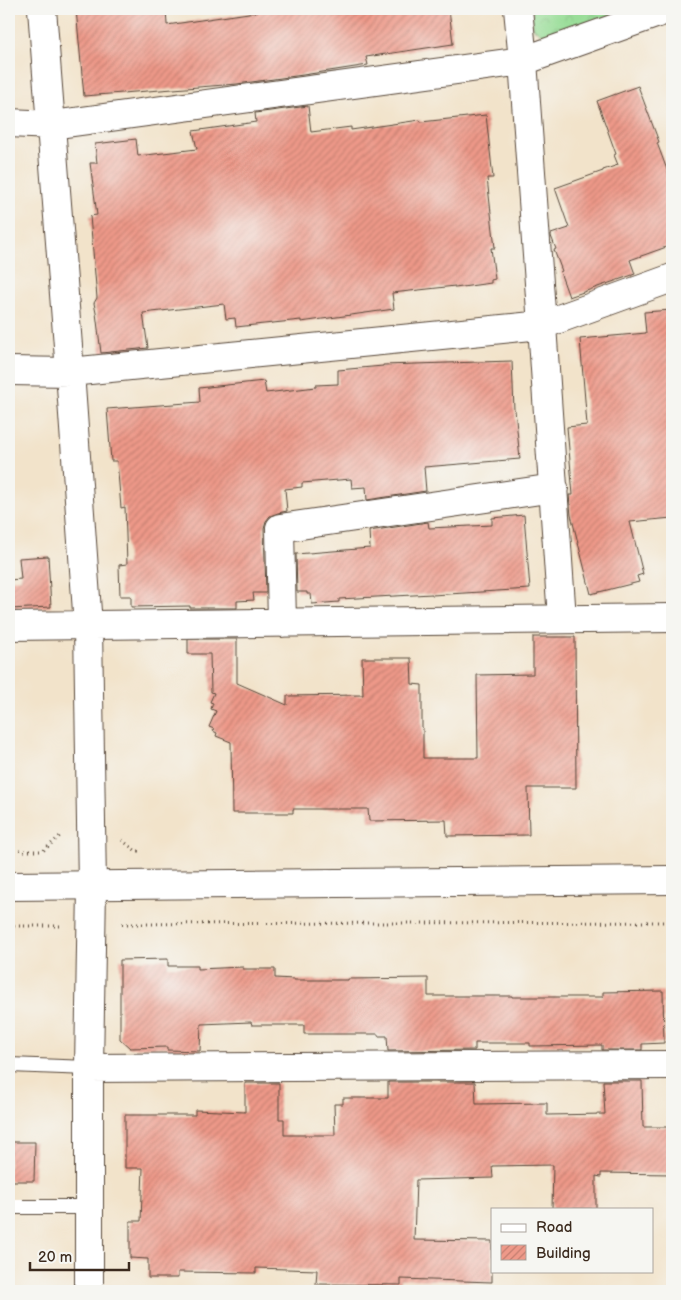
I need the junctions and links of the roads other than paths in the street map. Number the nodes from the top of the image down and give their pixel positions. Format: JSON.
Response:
{"nodes":[{"id":1,"x":42,"y":9,"type":"edge"},
{"id":2,"x":518,"y":9,"type":"edge"},
{"id":3,"x":669,"y":9,"type":"edge"},
{"id":4,"x":523,"y":61,"type":"junction"},
{"id":5,"x":9,"y":123,"type":"edge"},
{"id":6,"x":52,"y":125,"type":"junction"},
{"id":7,"x":672,"y":278,"type":"edge"},
{"id":8,"x":542,"y":325,"type":"junction"},
{"id":9,"x":9,"y":371,"type":"edge"},
{"id":10,"x":70,"y":372,"type":"junction"},
{"id":11,"x":554,"y":488,"type":"junction"},
{"id":12,"x":672,"y":618,"type":"edge"},
{"id":13,"x":562,"y":619,"type":"junction"},
{"id":14,"x":282,"y":623,"type":"junction"},
{"id":15,"x":9,"y":626,"type":"edge"},
{"id":16,"x":88,"y":626,"type":"junction"},
{"id":17,"x":672,"y":880,"type":"edge"},
{"id":18,"x":9,"y":886,"type":"edge"},
{"id":19,"x":92,"y":886,"type":"junction"},
{"id":20,"x":9,"y":1064,"type":"edge"},
{"id":21,"x":672,"y":1065,"type":"edge"},
{"id":22,"x":89,"y":1068,"type":"junction"},
{"id":23,"x":9,"y":1207,"type":"edge"},
{"id":24,"x":89,"y":1207,"type":"junction"},
{"id":25,"x":89,"y":1291,"type":"edge"}],
"edges":[{"from":1,"to":6,"type":"street"},
{"from":2,"to":4,"type":"street"},
{"from":3,"to":4,"type":"street"},
{"from":4,"to":6,"type":"street"},
{"from":4,"to":8,"type":"street"},
{"from":5,"to":6,"type":"street"},
{"from":6,"to":10,"type":"street"},
{"from":7,"to":8,"type":"street"},
{"from":8,"to":10,"type":"street"},
{"from":8,"to":11,"type":"street"},
{"from":9,"to":10,"type":"street"},
{"from":10,"to":16,"type":"street"},
{"from":11,"to":13,"type":"street"},
{"from":11,"to":14,"type":"street"},
{"from":12,"to":13,"type":"street"},
{"from":13,"to":14,"type":"street"},
{"from":14,"to":16,"type":"street"},
{"from":15,"to":16,"type":"street"},
{"from":16,"to":19,"type":"street"},
{"from":17,"to":19,"type":"street"},
{"from":18,"to":19,"type":"street"},
{"from":19,"to":22,"type":"street"},
{"from":20,"to":22,"type":"lane"},
{"from":21,"to":22,"type":"street"},
{"from":22,"to":24,"type":"street"},
{"from":23,"to":24,"type":"lane"},
{"from":24,"to":25,"type":"street"}]}
